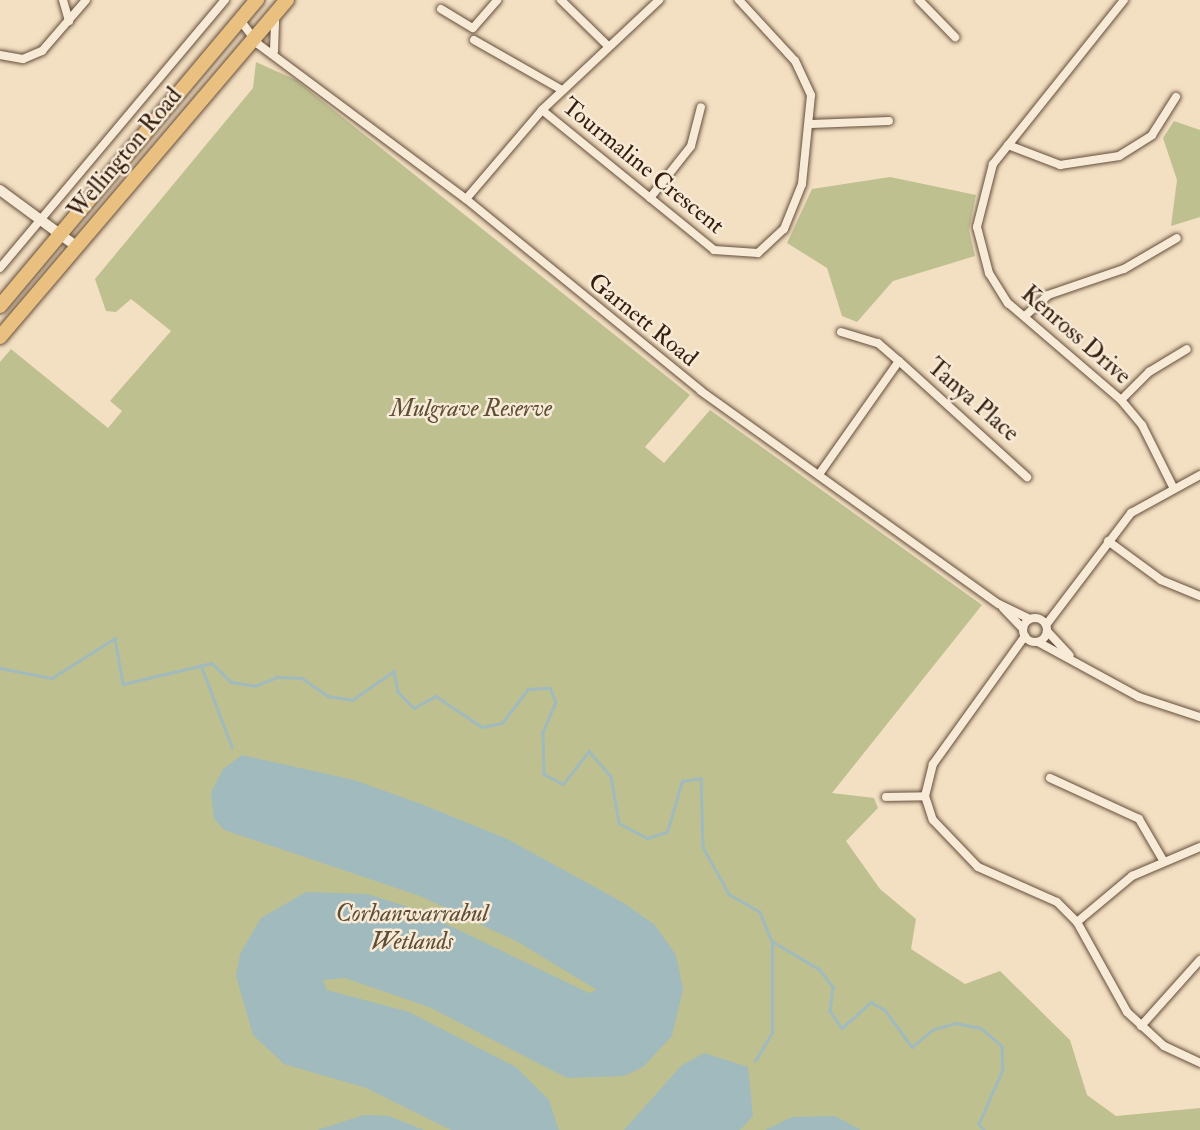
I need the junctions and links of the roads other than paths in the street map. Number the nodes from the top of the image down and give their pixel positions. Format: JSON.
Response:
{"nodes":[{"id":1,"x":63,"y":0,"type":"edge"},
{"id":2,"x":86,"y":0,"type":"edge"},
{"id":3,"x":225,"y":0,"type":"edge"},
{"id":4,"x":257,"y":0,"type":"edge"},
{"id":5,"x":287,"y":0,"type":"edge"},
{"id":6,"x":497,"y":0,"type":"edge"},
{"id":7,"x":561,"y":0,"type":"edge"},
{"id":8,"x":659,"y":0,"type":"edge"},
{"id":9,"x":738,"y":0,"type":"edge"},
{"id":10,"x":919,"y":0,"type":"edge"},
{"id":11,"x":1124,"y":0,"type":"edge"},
{"id":12,"x":441,"y":9,"type":"dead end"},
{"id":13,"x":274,"y":14,"type":"junction"},
{"id":14,"x":240,"y":20,"type":"junction"},
{"id":15,"x":69,"y":21,"type":"junction"},
{"id":16,"x":955,"y":37,"type":"dead end"},
{"id":17,"x":253,"y":38,"type":"junction"},
{"id":18,"x":474,"y":40,"type":"dead end"},
{"id":19,"x":608,"y":46,"type":"junction"},
{"id":20,"x":274,"y":51,"type":"junction"},
{"id":21,"x":0,"y":55,"type":"edge"},
{"id":22,"x":562,"y":90,"type":"junction"},
{"id":23,"x":1176,"y":97,"type":"dead end"},
{"id":24,"x":701,"y":107,"type":"dead end"},
{"id":25,"x":542,"y":110,"type":"junction"},
{"id":26,"x":889,"y":121,"type":"dead end"},
{"id":27,"x":811,"y":124,"type":"junction"},
{"id":28,"x":1008,"y":145,"type":"junction"},
{"id":29,"x":0,"y":190,"type":"edge"},
{"id":30,"x":650,"y":198,"type":"junction"},
{"id":31,"x":466,"y":199,"type":"junction"},
{"id":32,"x":41,"y":219,"type":"junction"},
{"id":33,"x":60,"y":235,"type":"junction"},
{"id":34,"x":1177,"y":238,"type":"dead end"},
{"id":35,"x":76,"y":247,"type":"junction"},
{"id":36,"x":0,"y":268,"type":"edge"},
{"id":37,"x":0,"y":306,"type":"edge"},
{"id":38,"x":1026,"y":316,"type":"junction"},
{"id":39,"x":841,"y":332,"type":"dead end"},
{"id":40,"x":0,"y":337,"type":"edge"},
{"id":41,"x":1187,"y":349,"type":"dead end"},
{"id":42,"x":899,"y":361,"type":"junction"},
{"id":43,"x":1121,"y":400,"type":"junction"},
{"id":44,"x":820,"y":473,"type":"junction"},
{"id":45,"x":1200,"y":475,"type":"edge"},
{"id":46,"x":1027,"y":477,"type":"dead end"},
{"id":47,"x":1173,"y":487,"type":"junction"},
{"id":48,"x":1108,"y":541,"type":"junction"},
{"id":49,"x":1200,"y":596,"type":"edge"},
{"id":50,"x":999,"y":604,"type":"junction"},
{"id":51,"x":1056,"y":604,"type":"junction"},
{"id":52,"x":1034,"y":618,"type":"junction"},
{"id":53,"x":1047,"y":628,"type":"junction"},
{"id":54,"x":1024,"y":633,"type":"junction"},
{"id":55,"x":1035,"y":642,"type":"junction"},
{"id":56,"x":1014,"y":658,"type":"junction"},
{"id":57,"x":1074,"y":660,"type":"junction"},
{"id":58,"x":1200,"y":717,"type":"edge"},
{"id":59,"x":1050,"y":778,"type":"dead end"},
{"id":60,"x":925,"y":796,"type":"junction"},
{"id":61,"x":886,"y":797,"type":"dead end"},
{"id":62,"x":1200,"y":847,"type":"edge"},
{"id":63,"x":1163,"y":860,"type":"junction"},
{"id":64,"x":1077,"y":922,"type":"junction"},
{"id":65,"x":1200,"y":961,"type":"edge"},
{"id":66,"x":1141,"y":1026,"type":"junction"},
{"id":67,"x":1200,"y":1063,"type":"edge"}],
"edges":[{"from":1,"to":15,"type":"street"},
{"from":2,"to":15,"type":"street"},
{"from":3,"to":32,"type":"street","name":"Wellington Road"},
{"from":4,"to":14,"type":"highway","name":"Wellington Road"},
{"from":5,"to":13,"type":"highway","name":"Wellington Road"},
{"from":6,"to":12,"type":"street"},
{"from":7,"to":19,"type":"street"},
{"from":8,"to":19,"type":"street"},
{"from":9,"to":27,"type":"street","name":"Tourmaline Crescent"},
{"from":10,"to":16,"type":"street"},
{"from":11,"to":28,"type":"street","name":"Kenross Drive"},
{"from":13,"to":17,"type":"highway","name":"Wellington Road"},
{"from":13,"to":20,"type":"street"},
{"from":14,"to":17,"type":"street","name":"Garnett Road"},
{"from":14,"to":33,"type":"highway","name":"Wellington Road"},
{"from":15,"to":21,"type":"street"},
{"from":17,"to":20,"type":"street","name":"Garnett Road"},
{"from":17,"to":35,"type":"highway","name":"Wellington Road"},
{"from":18,"to":22,"type":"street"},
{"from":19,"to":22,"type":"street"},
{"from":20,"to":31,"type":"street","name":"Garnett Road"},
{"from":22,"to":25,"type":"street"},
{"from":23,"to":28,"type":"street"},
{"from":24,"to":30,"type":"street"},
{"from":25,"to":30,"type":"street","name":"Tourmaline Crescent"},
{"from":25,"to":31,"type":"street"},
{"from":26,"to":27,"type":"street"},
{"from":27,"to":30,"type":"street","name":"Tourmaline Crescent"},
{"from":28,"to":38,"type":"street","name":"Kenross Drive"},
{"from":29,"to":32,"type":"street"},
{"from":31,"to":44,"type":"street","name":"Garnett Road"},
{"from":32,"to":33,"type":"street"},
{"from":32,"to":36,"type":"street","name":"Wellington Road"},
{"from":33,"to":35,"type":"street"},
{"from":33,"to":37,"type":"highway","name":"Wellington Road"},
{"from":34,"to":38,"type":"street"},
{"from":35,"to":40,"type":"highway","name":"Wellington Road"},
{"from":38,"to":43,"type":"street","name":"Kenross Drive"},
{"from":39,"to":42,"type":"street"},
{"from":41,"to":43,"type":"street"},
{"from":42,"to":44,"type":"street","name":"Tanya Place"},
{"from":42,"to":46,"type":"street","name":"Tanya Place"},
{"from":43,"to":47,"type":"street","name":"Kenross Drive"},
{"from":44,"to":50,"type":"street","name":"Garnett Road"},
{"from":45,"to":47,"type":"street"},
{"from":47,"to":48,"type":"street"},
{"from":48,"to":49,"type":"street"},
{"from":48,"to":51,"type":"street"},
{"from":50,"to":52,"type":"street","name":"Garnett Road"},
{"from":50,"to":54,"type":"street","name":"Garnett Road"},
{"from":51,"to":52,"type":"street"},
{"from":51,"to":53,"type":"street"},
{"from":52,"to":53,"type":"street","name":"Garnett Road"},
{"from":52,"to":54,"type":"street"},
{"from":53,"to":55,"type":"street"},
{"from":53,"to":57,"type":"street"},
{"from":54,"to":55,"type":"street","name":"Garnett Road"},
{"from":54,"to":56,"type":"street"},
{"from":55,"to":56,"type":"street"},
{"from":55,"to":57,"type":"street"},
{"from":56,"to":60,"type":"street"},
{"from":57,"to":58,"type":"street"},
{"from":59,"to":63,"type":"street"},
{"from":60,"to":61,"type":"street"},
{"from":60,"to":64,"type":"street"},
{"from":62,"to":63,"type":"street"},
{"from":63,"to":64,"type":"street"},
{"from":64,"to":66,"type":"street"},
{"from":65,"to":66,"type":"street"},
{"from":66,"to":67,"type":"street"}]}
